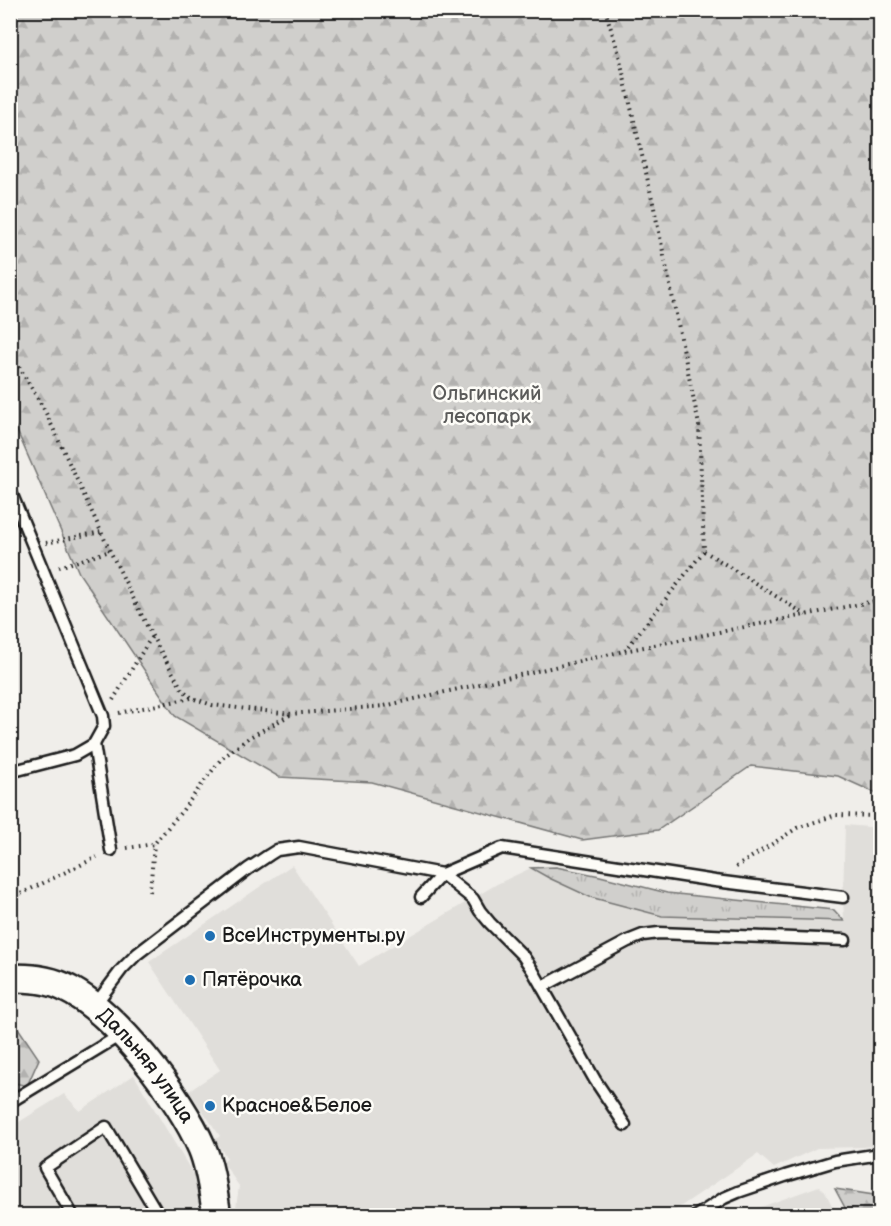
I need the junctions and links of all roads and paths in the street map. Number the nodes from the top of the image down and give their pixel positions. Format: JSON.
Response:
{"nodes":[{"id":1,"x":605,"y":10,"type":"edge"},
{"id":2,"x":10,"y":351,"type":"edge"},
{"id":3,"x":10,"y":490,"type":"edge"},
{"id":4,"x":101,"y":532,"type":"junction"},
{"id":5,"x":34,"y":545,"type":"junction"},
{"id":6,"x":704,"y":550,"type":"junction"},
{"id":7,"x":110,"y":551,"type":"junction"},
{"id":8,"x":44,"y":572,"type":"junction"},
{"id":9,"x":880,"y":600,"type":"edge"},
{"id":10,"x":807,"y":615,"type":"junction"},
{"id":11,"x":152,"y":636,"type":"junction"},
{"id":12,"x":624,"y":651,"type":"junction"},
{"id":13,"x":192,"y":698,"type":"junction"},
{"id":14,"x":291,"y":714,"type":"junction"},
{"id":15,"x":104,"y":716,"type":"junction"},
{"id":16,"x":94,"y":744,"type":"junction"},
{"id":17,"x":10,"y":772,"type":"edge"},
{"id":18,"x":880,"y":816,"type":"edge"},
{"id":19,"x":154,"y":844,"type":"junction"},
{"id":20,"x":111,"y":850,"type":"junction"},
{"id":21,"x":442,"y":874,"type":"junction"},
{"id":22,"x":715,"y":881,"type":"junction"},
{"id":23,"x":150,"y":892,"type":"dead end"},
{"id":24,"x":421,"y":897,"type":"dead end"},
{"id":25,"x":843,"y":897,"type":"dead end"},
{"id":26,"x":10,"y":899,"type":"edge"},
{"id":27,"x":845,"y":940,"type":"dead end"},
{"id":28,"x":10,"y":978,"type":"edge"},
{"id":29,"x":542,"y":987,"type":"junction"},
{"id":30,"x":94,"y":1006,"type":"junction"},
{"id":31,"x":122,"y":1034,"type":"junction"},
{"id":32,"x":10,"y":1102,"type":"edge"},
{"id":33,"x":625,"y":1125,"type":"dead end"},
{"id":34,"x":880,"y":1154,"type":"edge"},
{"id":35,"x":73,"y":1215,"type":"edge"},
{"id":36,"x":159,"y":1215,"type":"edge"},
{"id":37,"x":217,"y":1215,"type":"edge"},
{"id":38,"x":696,"y":1215,"type":"edge"}],
"edges":[{"from":1,"to":6,"type":"path"},
{"from":2,"to":4,"type":"path"},
{"from":3,"to":5,"type":"lane"},
{"from":4,"to":5,"type":"path"},
{"from":4,"to":7,"type":"path"},
{"from":5,"to":8,"type":"lane"},
{"from":6,"to":10,"type":"path"},
{"from":6,"to":12,"type":"path"},
{"from":7,"to":8,"type":"path"},
{"from":7,"to":11,"type":"path"},
{"from":8,"to":15,"type":"lane"},
{"from":9,"to":10,"type":"path"},
{"from":10,"to":12,"type":"path"},
{"from":11,"to":13,"type":"path"},
{"from":11,"to":15,"type":"path"},
{"from":12,"to":14,"type":"path"},
{"from":13,"to":14,"type":"path"},
{"from":13,"to":15,"type":"path"},
{"from":14,"to":19,"type":"path"},
{"from":15,"to":16,"type":"lane"},
{"from":16,"to":17,"type":"lane"},
{"from":16,"to":20,"type":"lane"},
{"from":18,"to":22,"type":"path"},
{"from":19,"to":20,"type":"path"},
{"from":19,"to":23,"type":"path"},
{"from":20,"to":26,"type":"path"},
{"from":21,"to":22,"type":"lane"},
{"from":21,"to":24,"type":"lane"},
{"from":21,"to":29,"type":"lane"},
{"from":21,"to":30,"type":"lane"},
{"from":22,"to":25,"type":"lane"},
{"from":27,"to":29,"type":"lane"},
{"from":28,"to":30,"type":"street","name":"Дальняя улица"},
{"from":29,"to":33,"type":"lane"},
{"from":30,"to":31,"type":"street","name":"Дальняя улица"},
{"from":31,"to":32,"type":"lane"},
{"from":31,"to":37,"type":"street","name":"Дальняя улица"},
{"from":34,"to":38,"type":"lane"},
{"from":35,"to":36,"type":"lane"}]}
